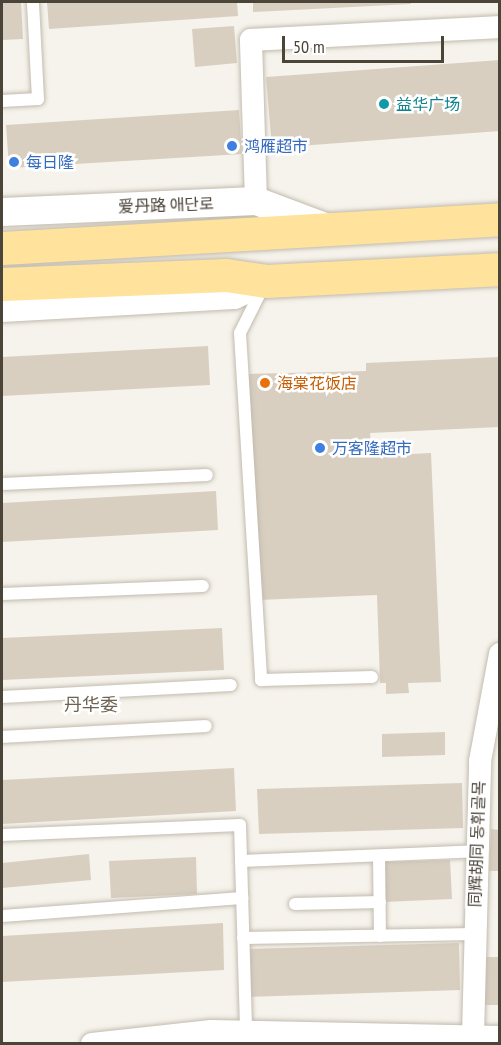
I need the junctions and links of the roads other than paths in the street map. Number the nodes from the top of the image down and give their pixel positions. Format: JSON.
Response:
{"nodes":[{"id":1,"x":33,"y":2,"type":"edge"},
{"id":2,"x":500,"y":27,"type":"edge"},
{"id":3,"x":2,"y":101,"type":"edge"},
{"id":4,"x":256,"y":201,"type":"junction"},
{"id":5,"x":2,"y":212,"type":"edge"},
{"id":6,"x":495,"y":218,"type":"edge"},
{"id":7,"x":446,"y":221,"type":"junction"},
{"id":8,"x":325,"y":227,"type":"junction"},
{"id":9,"x":2,"y":248,"type":"edge"},
{"id":10,"x":500,"y":269,"type":"edge"},
{"id":11,"x":446,"y":272,"type":"junction"},
{"id":12,"x":266,"y":281,"type":"junction"},
{"id":13,"x":2,"y":284,"type":"edge"},
{"id":14,"x":2,"y":309,"type":"edge"},
{"id":15,"x":207,"y":475,"type":"dead end"},
{"id":16,"x":2,"y":484,"type":"edge"},
{"id":17,"x":203,"y":586,"type":"dead end"},
{"id":18,"x":2,"y":594,"type":"edge"},
{"id":19,"x":500,"y":654,"type":"edge"},
{"id":20,"x":372,"y":677,"type":"dead end"},
{"id":21,"x":231,"y":685,"type":"dead end"},
{"id":22,"x":2,"y":697,"type":"edge"},
{"id":23,"x":206,"y":726,"type":"dead end"},
{"id":24,"x":2,"y":737,"type":"edge"},
{"id":25,"x":2,"y":835,"type":"edge"},
{"id":26,"x":476,"y":852,"type":"junction"},
{"id":27,"x":379,"y":855,"type":"junction"},
{"id":28,"x":241,"y":861,"type":"junction"},
{"id":29,"x":242,"y":898,"type":"junction"},
{"id":30,"x":380,"y":902,"type":"junction"},
{"id":31,"x":295,"y":904,"type":"dead end"},
{"id":32,"x":2,"y":916,"type":"edge"},
{"id":33,"x":475,"y":934,"type":"junction"},
{"id":34,"x":380,"y":936,"type":"junction"},
{"id":35,"x":243,"y":938,"type":"junction"},
{"id":36,"x":246,"y":1032,"type":"junction"},
{"id":37,"x":484,"y":1038,"type":"edge"},
{"id":38,"x":166,"y":1040,"type":"edge"},
{"id":39,"x":92,"y":1044,"type":"edge"}],
"edges":[{"from":1,"to":3,"type":"lane"},
{"from":2,"to":4,"type":"street"},
{"from":4,"to":5,"type":"street","name":"爱丹路 애단로"},
{"from":4,"to":8,"type":"street","name":"爱丹路 애단로"},
{"from":6,"to":7,"type":"main road","name":"爱丹路 애단로"},
{"from":7,"to":8,"type":"main road","name":"爱丹路 애단로"},
{"from":7,"to":11,"type":"main road"},
{"from":8,"to":9,"type":"main road","name":"爱丹路 애단로"},
{"from":10,"to":11,"type":"main road"},
{"from":11,"to":12,"type":"main road"},
{"from":12,"to":13,"type":"main road"},
{"from":12,"to":14,"type":"street"},
{"from":12,"to":20,"type":"lane"},
{"from":15,"to":16,"type":"lane"},
{"from":17,"to":18,"type":"lane"},
{"from":19,"to":26,"type":"street","name":"同辉胡同 동휘골목"},
{"from":21,"to":22,"type":"lane"},
{"from":23,"to":24,"type":"lane"},
{"from":25,"to":28,"type":"lane"},
{"from":26,"to":27,"type":"lane"},
{"from":26,"to":33,"type":"street","name":"同辉胡同 동휘골목"},
{"from":27,"to":28,"type":"lane"},
{"from":27,"to":30,"type":"lane"},
{"from":28,"to":29,"type":"lane"},
{"from":29,"to":32,"type":"lane"},
{"from":29,"to":35,"type":"lane"},
{"from":30,"to":31,"type":"lane"},
{"from":30,"to":34,"type":"lane"},
{"from":33,"to":34,"type":"lane"},
{"from":33,"to":37,"type":"street","name":"同辉胡同 동휘골목"},
{"from":34,"to":35,"type":"lane"},
{"from":35,"to":36,"type":"lane"},
{"from":36,"to":37,"type":"street"},
{"from":36,"to":38,"type":"street"},
{"from":38,"to":39,"type":"street"}]}
